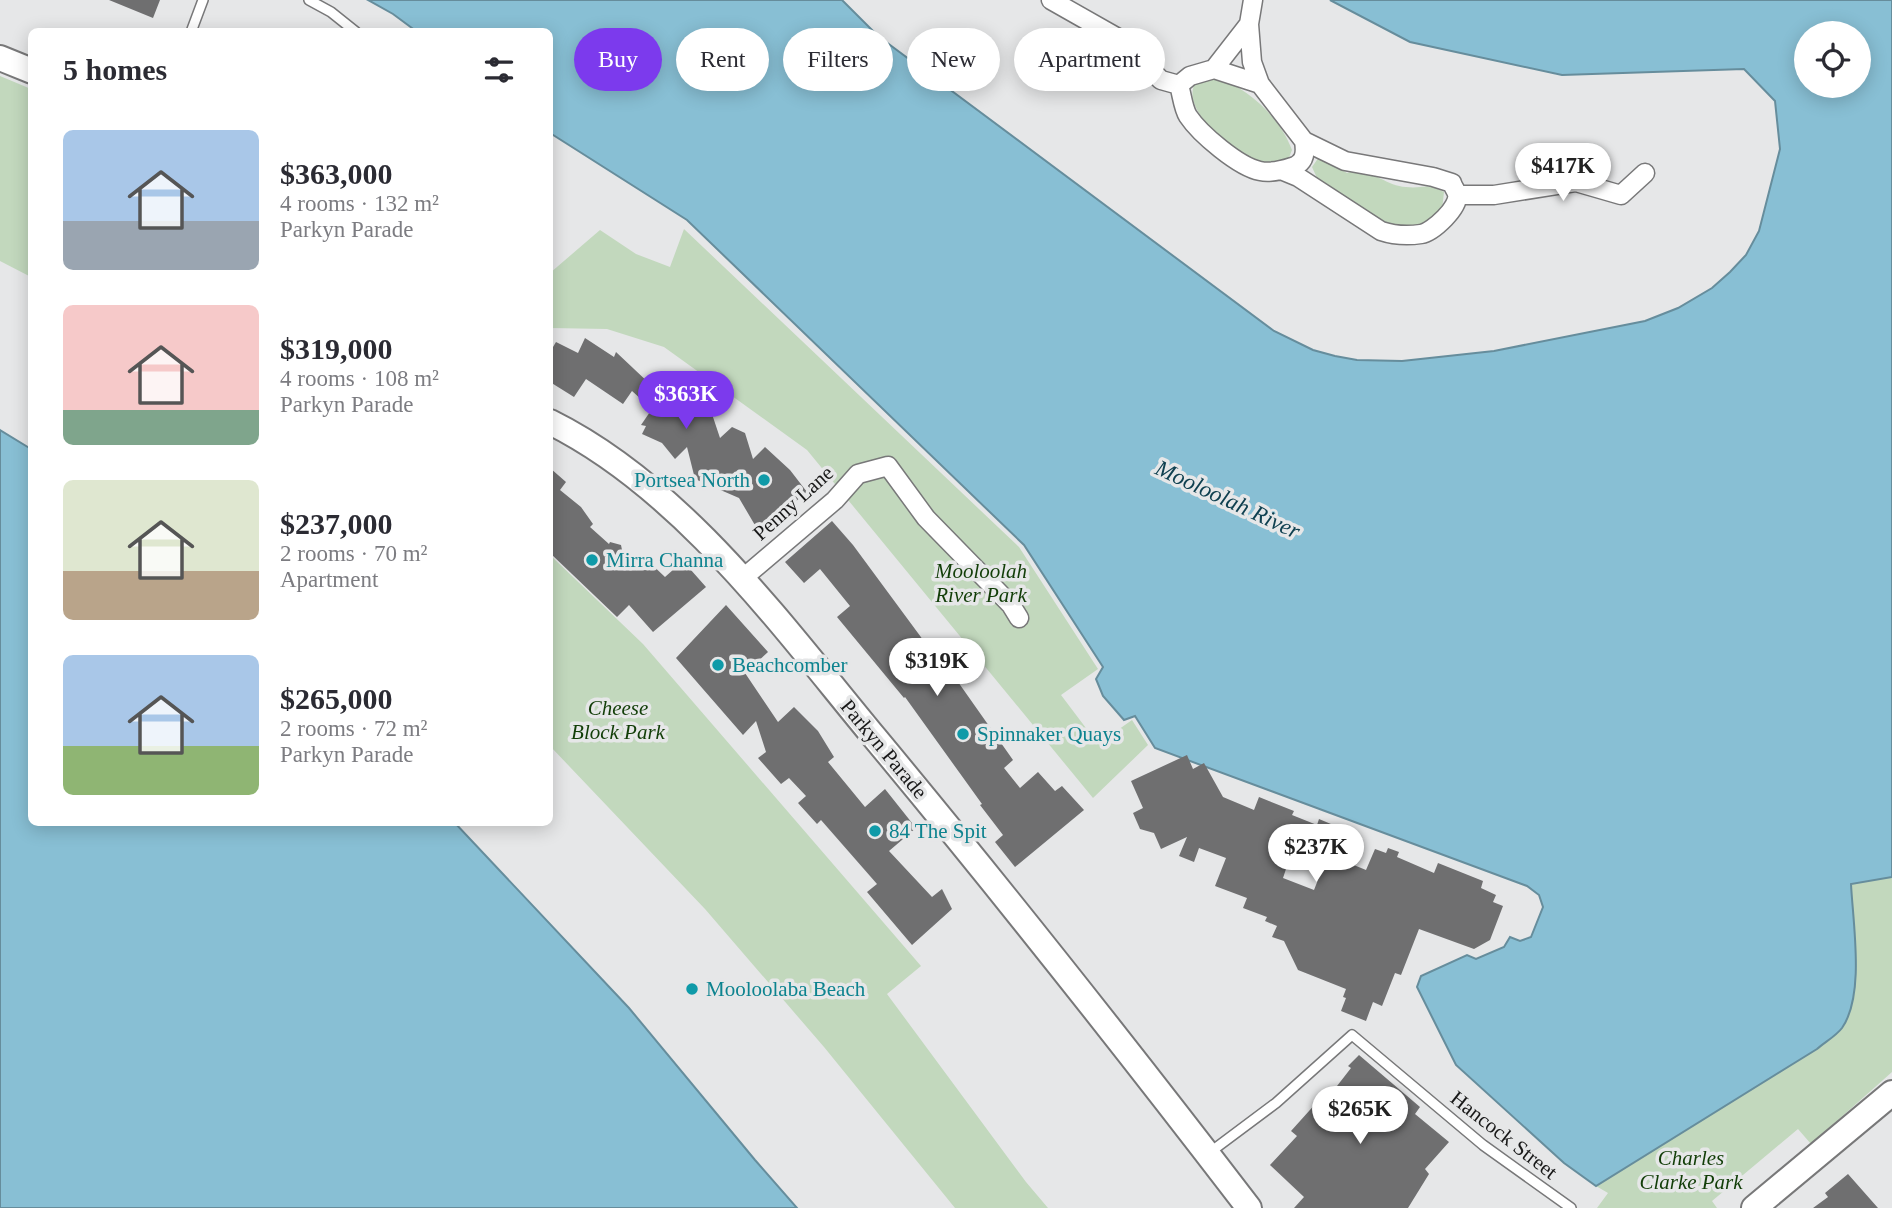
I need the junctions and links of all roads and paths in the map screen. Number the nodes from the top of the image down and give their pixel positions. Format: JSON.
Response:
{"nodes":[{"id":1,"x":203,"y":0,"type":"edge"},
{"id":2,"x":309,"y":0,"type":"edge"},
{"id":3,"x":1051,"y":0,"type":"edge"},
{"id":4,"x":1253,"y":0,"type":"edge"},
{"id":5,"x":1249,"y":24,"type":"junction"},
{"id":6,"x":192,"y":28,"type":"edge"},
{"id":7,"x":351,"y":28,"type":"edge"},
{"id":8,"x":0,"y":58,"type":"edge"},
{"id":9,"x":28,"y":69,"type":"edge"},
{"id":10,"x":1214,"y":69,"type":"junction"},
{"id":11,"x":1260,"y":83,"type":"junction"},
{"id":12,"x":1179,"y":85,"type":"junction"},
{"id":13,"x":1304,"y":141,"type":"junction"},
{"id":14,"x":1281,"y":170,"type":"junction"},
{"id":15,"x":1644,"y":173,"type":"dead end"},
{"id":16,"x":1457,"y":195,"type":"junction"},
{"id":17,"x":553,"y":423,"type":"edge"},
{"id":18,"x":742,"y":579,"type":"junction"},
{"id":19,"x":1019,"y":618,"type":"dead end"},
{"id":20,"x":1892,"y":1093,"type":"edge"},
{"id":21,"x":1208,"y":1154,"type":"junction"},
{"id":22,"x":1249,"y":1208,"type":"edge"},
{"id":23,"x":1571,"y":1208,"type":"edge"},
{"id":24,"x":1754,"y":1208,"type":"edge"}],
"edges":[{"from":1,"to":6,"type":"lane"},
{"from":2,"to":7,"type":"lane"},
{"from":3,"to":12,"type":"street"},
{"from":4,"to":5,"type":"street"},
{"from":5,"to":10,"type":"street"},
{"from":5,"to":11,"type":"street"},
{"from":8,"to":9,"type":"street"},
{"from":10,"to":11,"type":"street"},
{"from":10,"to":12,"type":"street"},
{"from":11,"to":13,"type":"street"},
{"from":12,"to":14,"type":"street"},
{"from":13,"to":14,"type":"street"},
{"from":13,"to":16,"type":"street"},
{"from":14,"to":16,"type":"street"},
{"from":15,"to":16,"type":"street"},
{"from":17,"to":18,"type":"street","name":"Parkyn Parade"},
{"from":18,"to":19,"type":"street","name":"Penny Lane"},
{"from":18,"to":21,"type":"street","name":"Parkyn Parade"},
{"from":20,"to":24,"type":"street"},
{"from":21,"to":22,"type":"street","name":"Parkyn Parade"},
{"from":21,"to":23,"type":"lane","name":"Hancock Street"}]}
